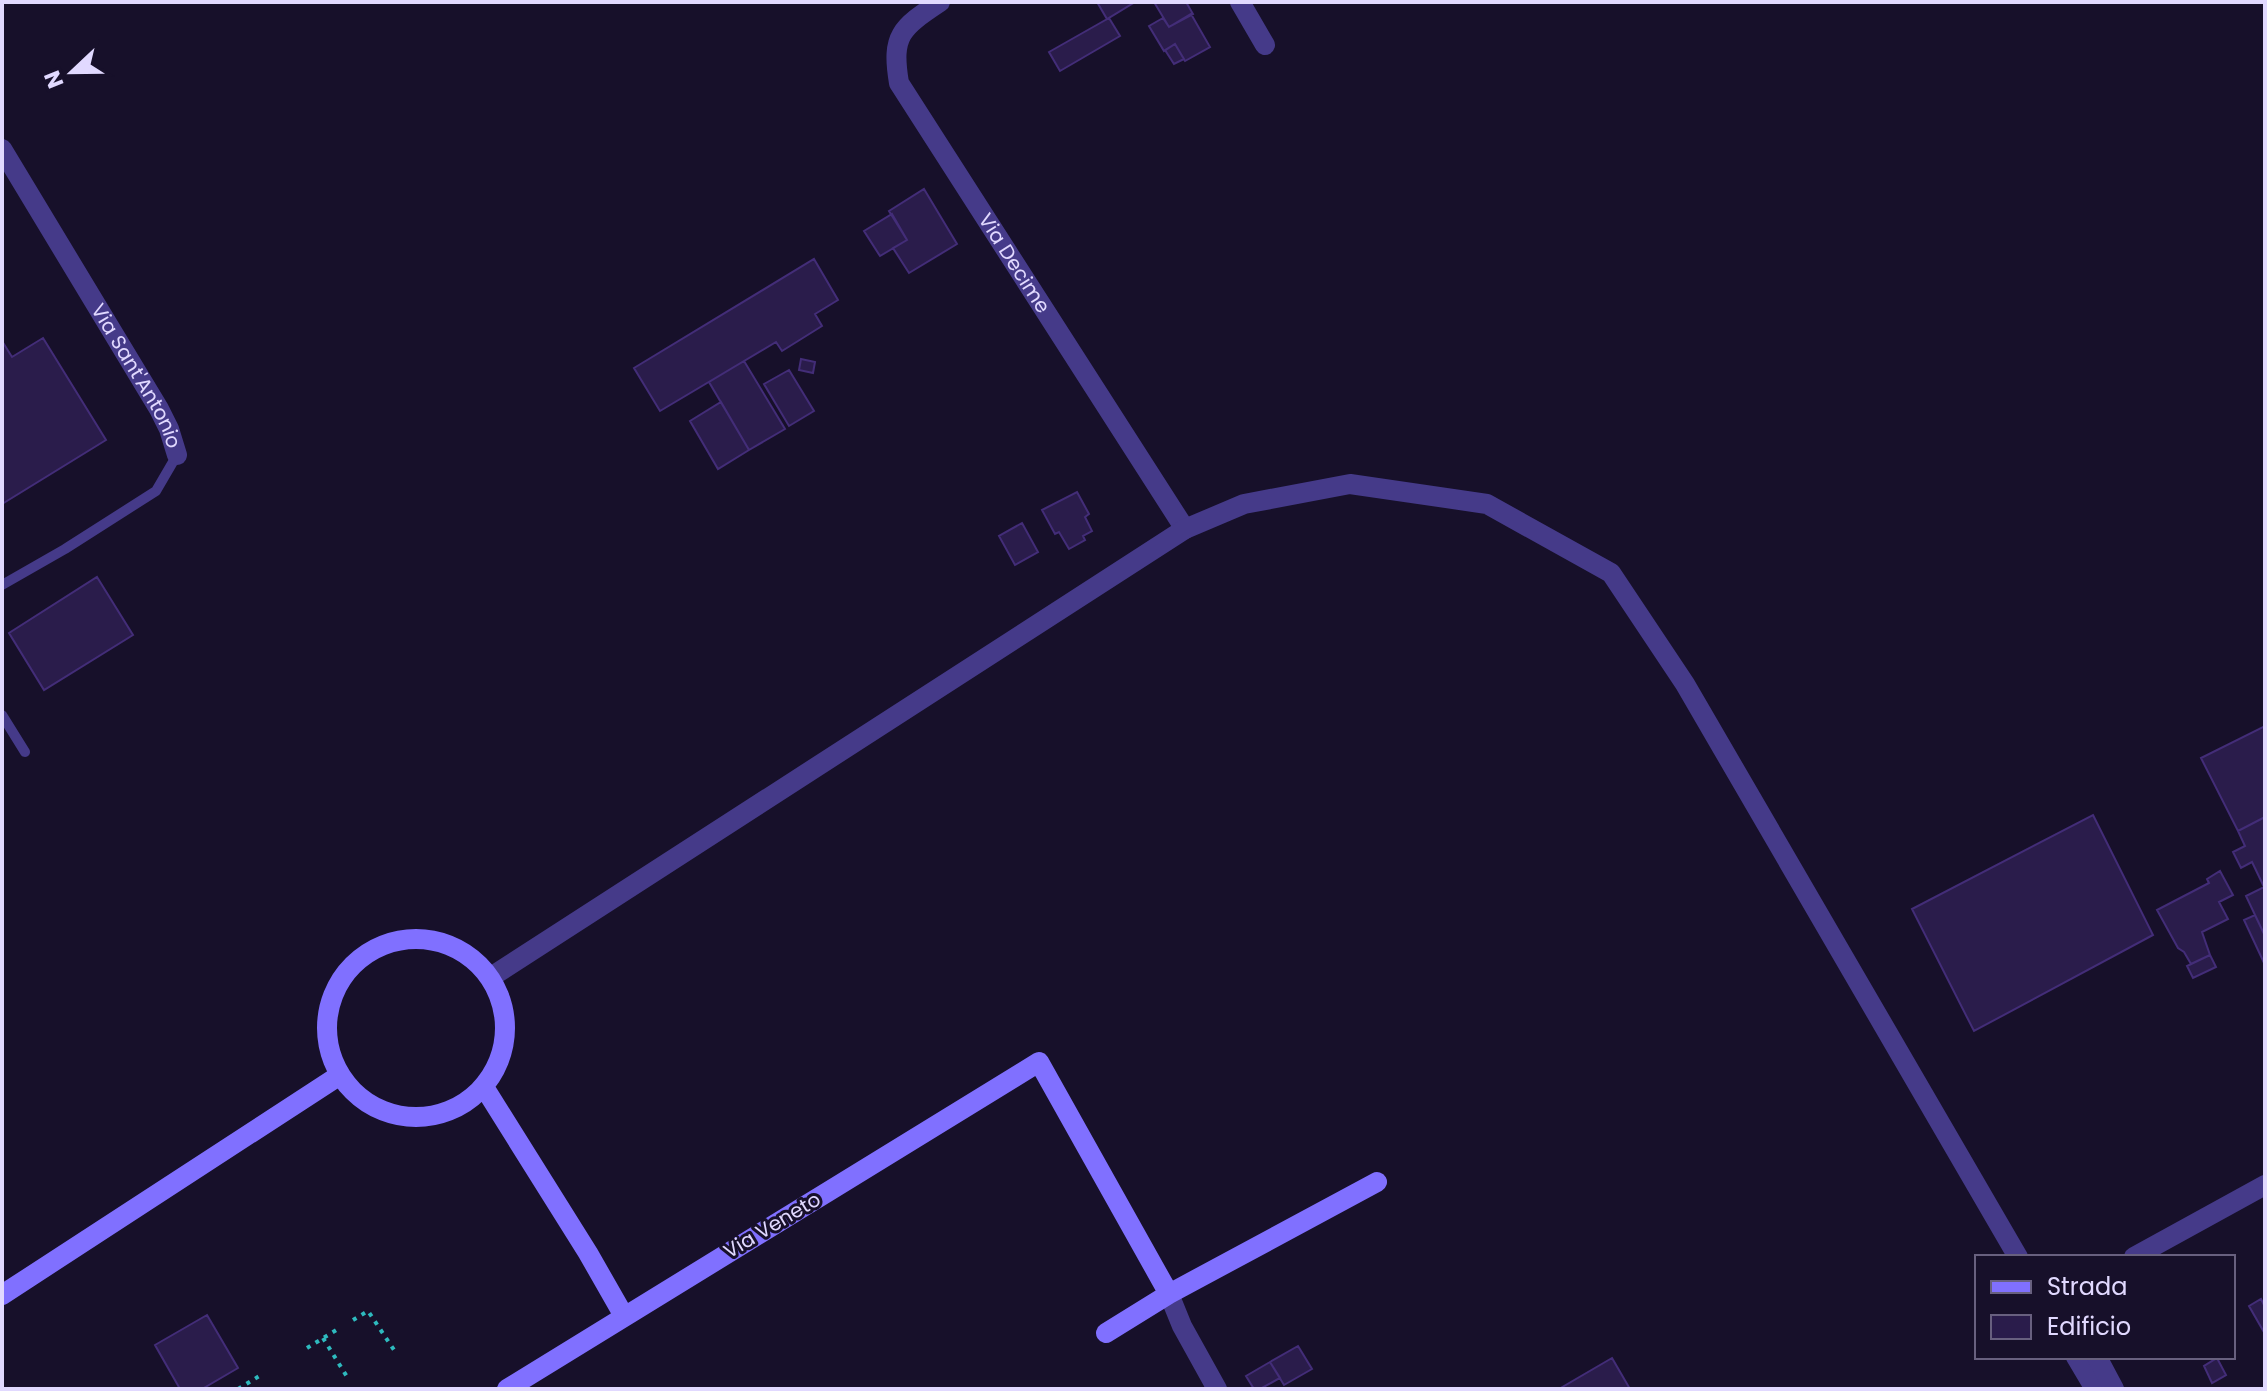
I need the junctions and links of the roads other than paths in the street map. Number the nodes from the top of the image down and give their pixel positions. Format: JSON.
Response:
{"nodes":[{"id":1,"x":940,"y":2,"type":"edge"},
{"id":2,"x":1240,"y":2,"type":"edge"},
{"id":3,"x":1265,"y":45,"type":"dead end"},
{"id":4,"x":2,"y":149,"type":"edge"},
{"id":5,"x":177,"y":455,"type":"joint"},
{"id":6,"x":1185,"y":529,"type":"junction"},
{"id":7,"x":2,"y":585,"type":"edge"},
{"id":8,"x":2,"y":715,"type":"edge"},
{"id":9,"x":25,"y":752,"type":"dead end"},
{"id":10,"x":491,"y":977,"type":"junction"},
{"id":11,"x":340,"y":1075,"type":"junction"},
{"id":12,"x":484,"y":1087,"type":"junction"},
{"id":13,"x":1377,"y":1182,"type":"dead end"},
{"id":14,"x":2265,"y":1185,"type":"edge"},
{"id":15,"x":2017,"y":1255,"type":"edge"},
{"id":16,"x":2138,"y":1255,"type":"edge"},
{"id":17,"x":1169,"y":1294,"type":"junction"},
{"id":18,"x":2,"y":1295,"type":"edge"},
{"id":19,"x":624,"y":1316,"type":"junction"},
{"id":20,"x":1106,"y":1333,"type":"dead end"},
{"id":21,"x":2077,"y":1359,"type":"edge"},
{"id":22,"x":2098,"y":1359,"type":"edge"},
{"id":23,"x":507,"y":1389,"type":"edge"},
{"id":24,"x":1217,"y":1389,"type":"edge"},
{"id":25,"x":2095,"y":1389,"type":"edge"},
{"id":26,"x":2114,"y":1389,"type":"edge"}],
"edges":[{"from":1,"to":6,"type":"street","name":"Via Decime"},
{"from":2,"to":3,"type":"street"},
{"from":4,"to":5,"type":"street","name":"Via Sant'Antonio"},
{"from":5,"to":7,"type":"lane","name":"Via Sant'Antonio"},
{"from":6,"to":10,"type":"street"},
{"from":6,"to":15,"type":"street"},
{"from":8,"to":9,"type":"lane"},
{"from":10,"to":11,"type":"street"},
{"from":10,"to":12,"type":"street"},
{"from":11,"to":12,"type":"street"},
{"from":11,"to":18,"type":"street"},
{"from":12,"to":19,"type":"street"},
{"from":13,"to":17,"type":"street"},
{"from":14,"to":16,"type":"street"},
{"from":17,"to":19,"type":"street","name":"Via Veneto"},
{"from":17,"to":20,"type":"street"},
{"from":17,"to":24,"type":"street"},
{"from":19,"to":23,"type":"street","name":"Via Veneto"},
{"from":21,"to":25,"type":"street"},
{"from":22,"to":26,"type":"street"}]}
